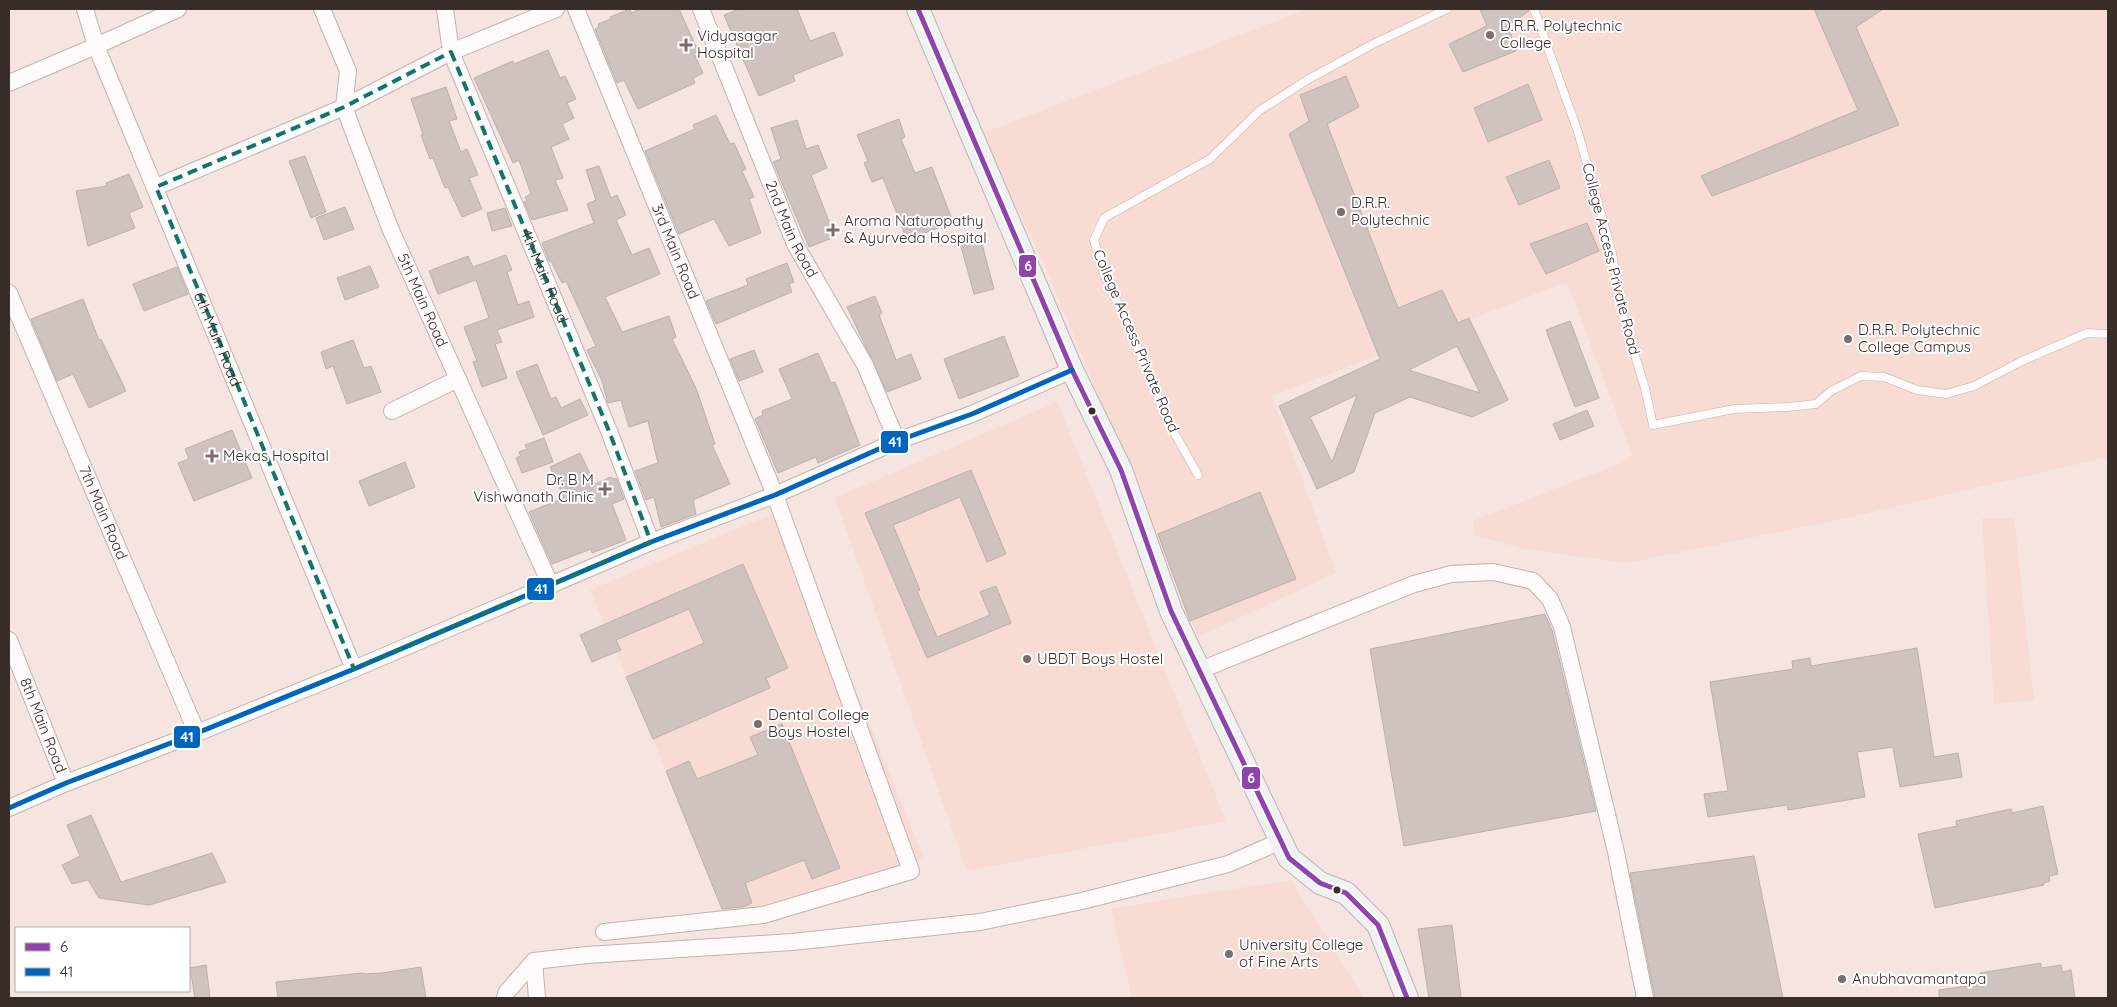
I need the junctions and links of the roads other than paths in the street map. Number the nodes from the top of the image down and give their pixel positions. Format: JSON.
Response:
{"nodes":[{"id":1,"x":84,"y":9,"type":"edge"},
{"id":2,"x":178,"y":9,"type":"edge"},
{"id":3,"x":322,"y":9,"type":"edge"},
{"id":4,"x":445,"y":9,"type":"edge"},
{"id":5,"x":556,"y":9,"type":"edge"},
{"id":6,"x":576,"y":9,"type":"edge"},
{"id":7,"x":701,"y":9,"type":"edge"},
{"id":8,"x":918,"y":9,"type":"edge"},
{"id":9,"x":1447,"y":9,"type":"edge"},
{"id":10,"x":1534,"y":9,"type":"edge"},
{"id":11,"x":96,"y":46,"type":"junction"},
{"id":12,"x":451,"y":52,"type":"junction"},
{"id":13,"x":9,"y":83,"type":"edge"},
{"id":14,"x":344,"y":107,"type":"junction"},
{"id":15,"x":156,"y":187,"type":"junction"},
{"id":16,"x":9,"y":293,"type":"edge"},
{"id":17,"x":2108,"y":334,"type":"edge"},
{"id":18,"x":1072,"y":370,"type":"junction"},
{"id":19,"x":458,"y":379,"type":"junction"},
{"id":20,"x":392,"y":411,"type":"dead end"},
{"id":21,"x":897,"y":440,"type":"junction"},
{"id":22,"x":1198,"y":475,"type":"dead end"},
{"id":23,"x":775,"y":494,"type":"junction"},
{"id":24,"x":650,"y":542,"type":"junction"},
{"id":25,"x":551,"y":586,"type":"junction"},
{"id":26,"x":9,"y":640,"type":"edge"},
{"id":27,"x":354,"y":669,"type":"junction"},
{"id":28,"x":1198,"y":671,"type":"junction"},
{"id":29,"x":197,"y":733,"type":"junction"},
{"id":30,"x":66,"y":783,"type":"junction"},
{"id":31,"x":9,"y":808,"type":"edge"},
{"id":32,"x":1281,"y":841,"type":"junction"},
{"id":33,"x":604,"y":932,"type":"dead end"},
{"id":34,"x":534,"y":961,"type":"junction"},
{"id":35,"x":505,"y":998,"type":"edge"},
{"id":36,"x":537,"y":998,"type":"edge"},
{"id":37,"x":1407,"y":998,"type":"edge"},
{"id":38,"x":1645,"y":998,"type":"edge"}],
"edges":[{"from":1,"to":11,"type":"street","name":"6th Main Road"},
{"from":2,"to":11,"type":"street"},
{"from":3,"to":14,"type":"street","name":"5th Main Road"},
{"from":4,"to":12,"type":"street","name":"4th Main Road"},
{"from":5,"to":12,"type":"street"},
{"from":6,"to":23,"type":"street","name":"3rd Main Road"},
{"from":7,"to":21,"type":"street","name":"2nd Main Road"},
{"from":8,"to":18,"type":"street"},
{"from":9,"to":22,"type":"lane","name":"College Access Private Road"},
{"from":10,"to":17,"type":"lane","name":"College Access Private Road"},
{"from":11,"to":13,"type":"street"},
{"from":11,"to":15,"type":"street","name":"6th Main Road"},
{"from":12,"to":14,"type":"street"},
{"from":12,"to":24,"type":"street","name":"4th Main Road"},
{"from":14,"to":15,"type":"street"},
{"from":14,"to":19,"type":"street","name":"5th Main Road"},
{"from":15,"to":27,"type":"street","name":"6th Main Road"},
{"from":16,"to":29,"type":"street","name":"7th Main Road"},
{"from":18,"to":21,"type":"street"},
{"from":18,"to":28,"type":"street"},
{"from":19,"to":20,"type":"street"},
{"from":19,"to":25,"type":"street","name":"5th Main Road"},
{"from":21,"to":23,"type":"street"},
{"from":23,"to":24,"type":"street"},
{"from":23,"to":33,"type":"street","name":"3rd Main Road"},
{"from":24,"to":25,"type":"street"},
{"from":25,"to":27,"type":"street"},
{"from":26,"to":30,"type":"street","name":"8th Main Road"},
{"from":27,"to":29,"type":"street"},
{"from":28,"to":32,"type":"street"},
{"from":28,"to":38,"type":"street"},
{"from":29,"to":30,"type":"street"},
{"from":30,"to":31,"type":"street"},
{"from":32,"to":34,"type":"street"},
{"from":32,"to":37,"type":"street"},
{"from":34,"to":35,"type":"street"},
{"from":34,"to":36,"type":"street"}]}
